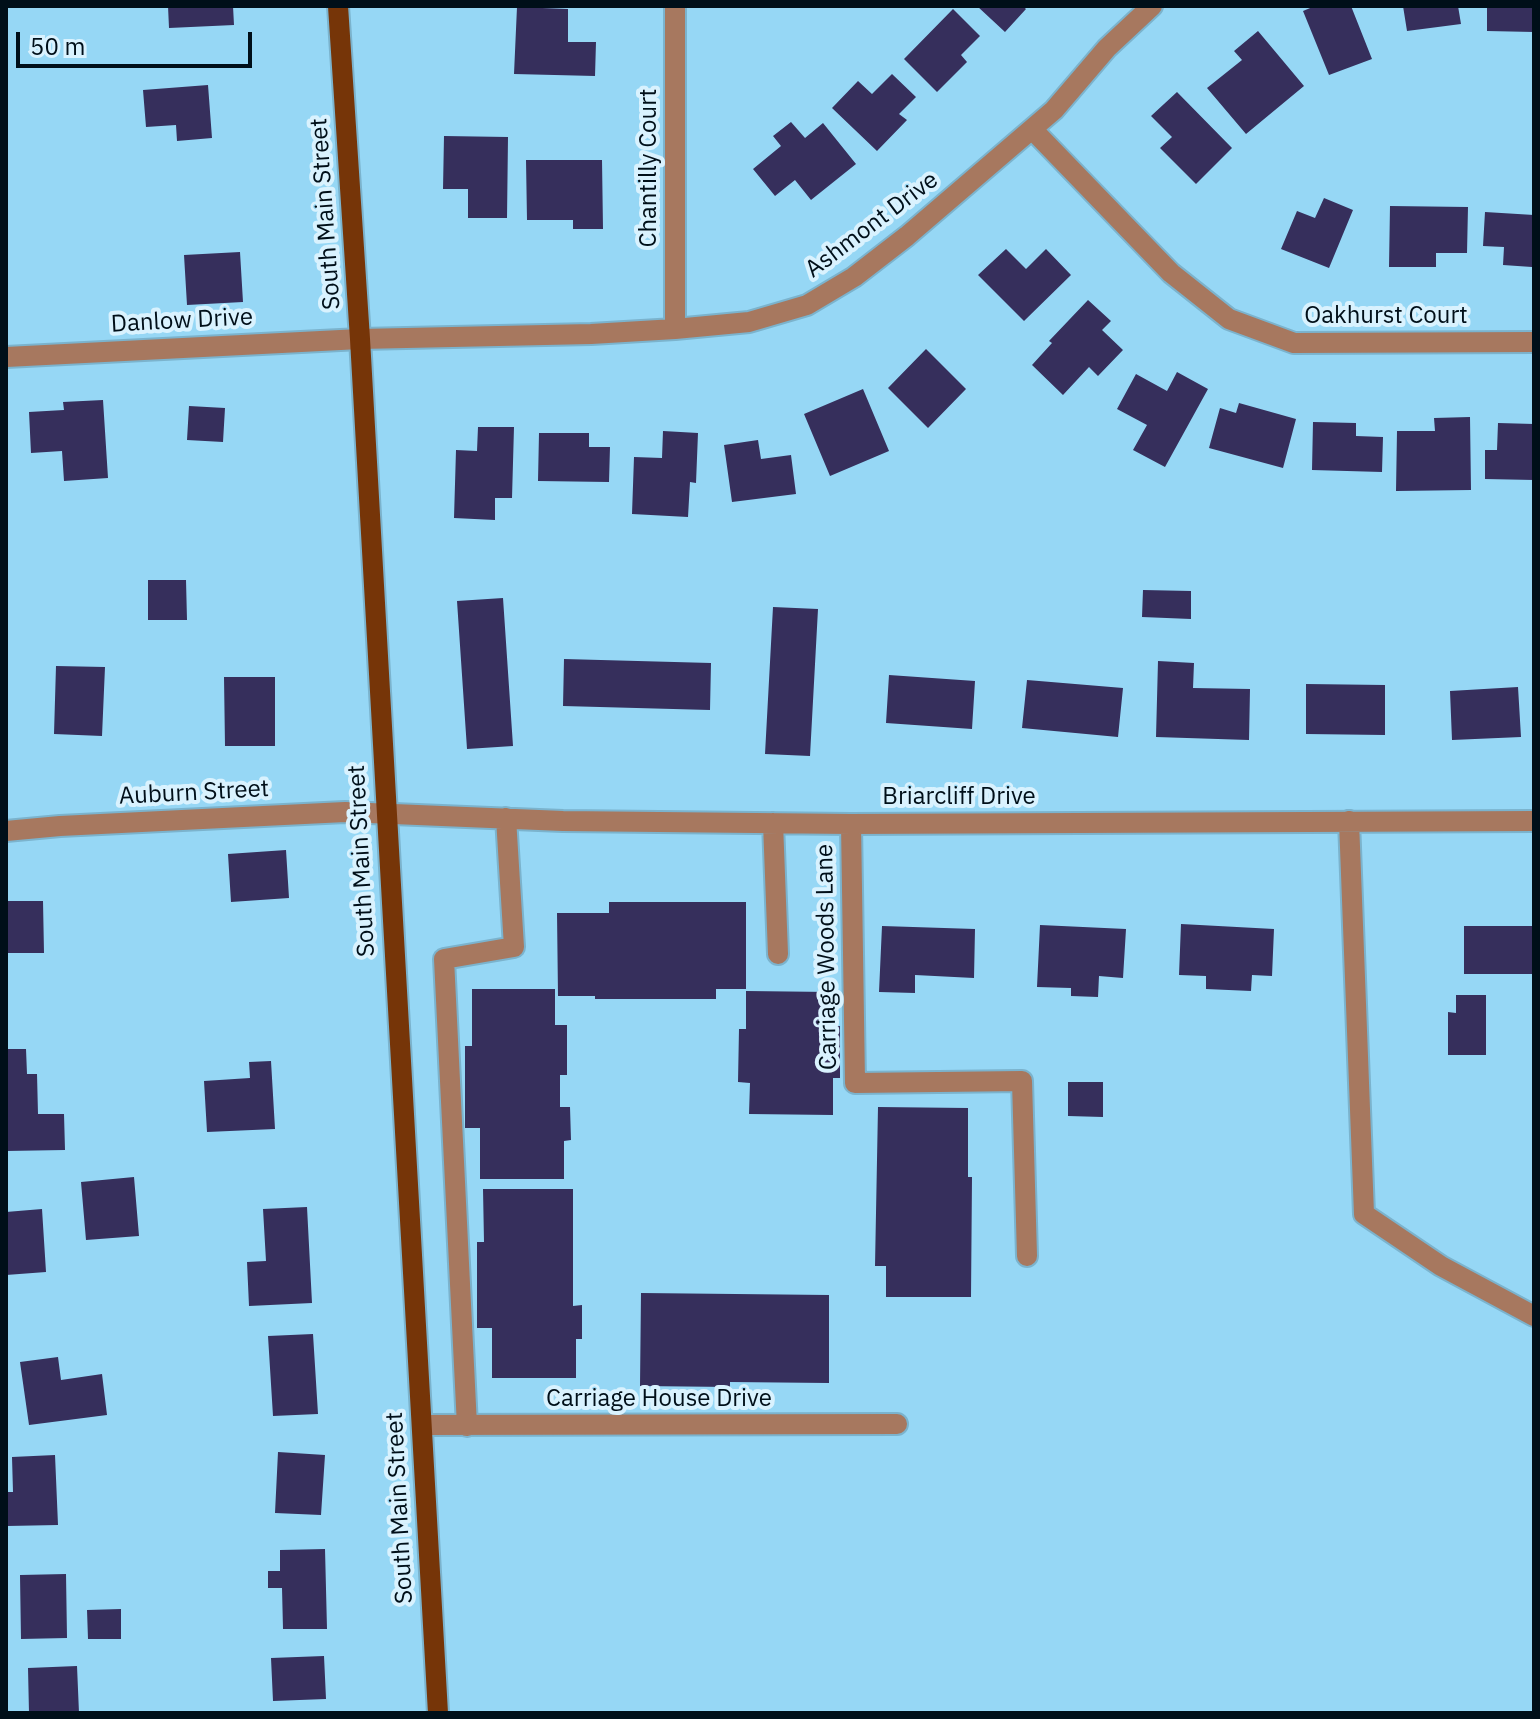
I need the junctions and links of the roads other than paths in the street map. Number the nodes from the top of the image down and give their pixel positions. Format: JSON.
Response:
{"nodes":[{"id":1,"x":338,"y":6,"type":"edge"},
{"id":2,"x":675,"y":6,"type":"edge"},
{"id":3,"x":1152,"y":6,"type":"edge"},
{"id":4,"x":1032,"y":129,"type":"junction"},
{"id":5,"x":675,"y":329,"type":"junction"},
{"id":6,"x":360,"y":339,"type":"junction"},
{"id":7,"x":1534,"y":342,"type":"edge"},
{"id":8,"x":6,"y":357,"type":"edge"},
{"id":9,"x":385,"y":813,"type":"junction"},
{"id":10,"x":506,"y":818,"type":"junction"},
{"id":11,"x":1349,"y":821,"type":"junction"},
{"id":12,"x":1534,"y":821,"type":"edge"},
{"id":13,"x":773,"y":823,"type":"junction"},
{"id":14,"x":851,"y":824,"type":"junction"},
{"id":15,"x":6,"y":831,"type":"edge"},
{"id":16,"x":778,"y":954,"type":"dead end"},
{"id":17,"x":1027,"y":1256,"type":"dead end"},
{"id":18,"x":1534,"y":1316,"type":"edge"},
{"id":19,"x":897,"y":1424,"type":"dead end"},
{"id":20,"x":422,"y":1425,"type":"junction"},
{"id":21,"x":467,"y":1426,"type":"junction"},
{"id":22,"x":438,"y":1713,"type":"edge"}],
"edges":[{"from":1,"to":6,"type":"main road","name":"South Main Street"},
{"from":2,"to":5,"type":"street","name":"Chantilly Court"},
{"from":3,"to":4,"type":"street","name":"Ashmont Drive"},
{"from":4,"to":5,"type":"street","name":"Ashmont Drive"},
{"from":4,"to":7,"type":"street","name":"Oakhurst Court"},
{"from":5,"to":6,"type":"street","name":"Ashmont Drive"},
{"from":6,"to":8,"type":"street","name":"Danlow Drive"},
{"from":6,"to":9,"type":"main road","name":"South Main Street"},
{"from":9,"to":10,"type":"street","name":"Briarcliff Drive"},
{"from":9,"to":15,"type":"street","name":"Auburn Street"},
{"from":9,"to":20,"type":"main road","name":"South Main Street"},
{"from":10,"to":13,"type":"street","name":"Briarcliff Drive"},
{"from":10,"to":21,"type":"street"},
{"from":11,"to":12,"type":"street","name":"Briarcliff Drive"},
{"from":11,"to":14,"type":"street","name":"Briarcliff Drive"},
{"from":11,"to":18,"type":"street"},
{"from":13,"to":14,"type":"street","name":"Briarcliff Drive"},
{"from":13,"to":16,"type":"street"},
{"from":14,"to":17,"type":"street","name":"Carriage Woods Lane"},
{"from":19,"to":21,"type":"street","name":"Carriage House Drive"},
{"from":20,"to":21,"type":"street","name":"Carriage House Drive"},
{"from":20,"to":22,"type":"main road","name":"South Main Street"}]}
